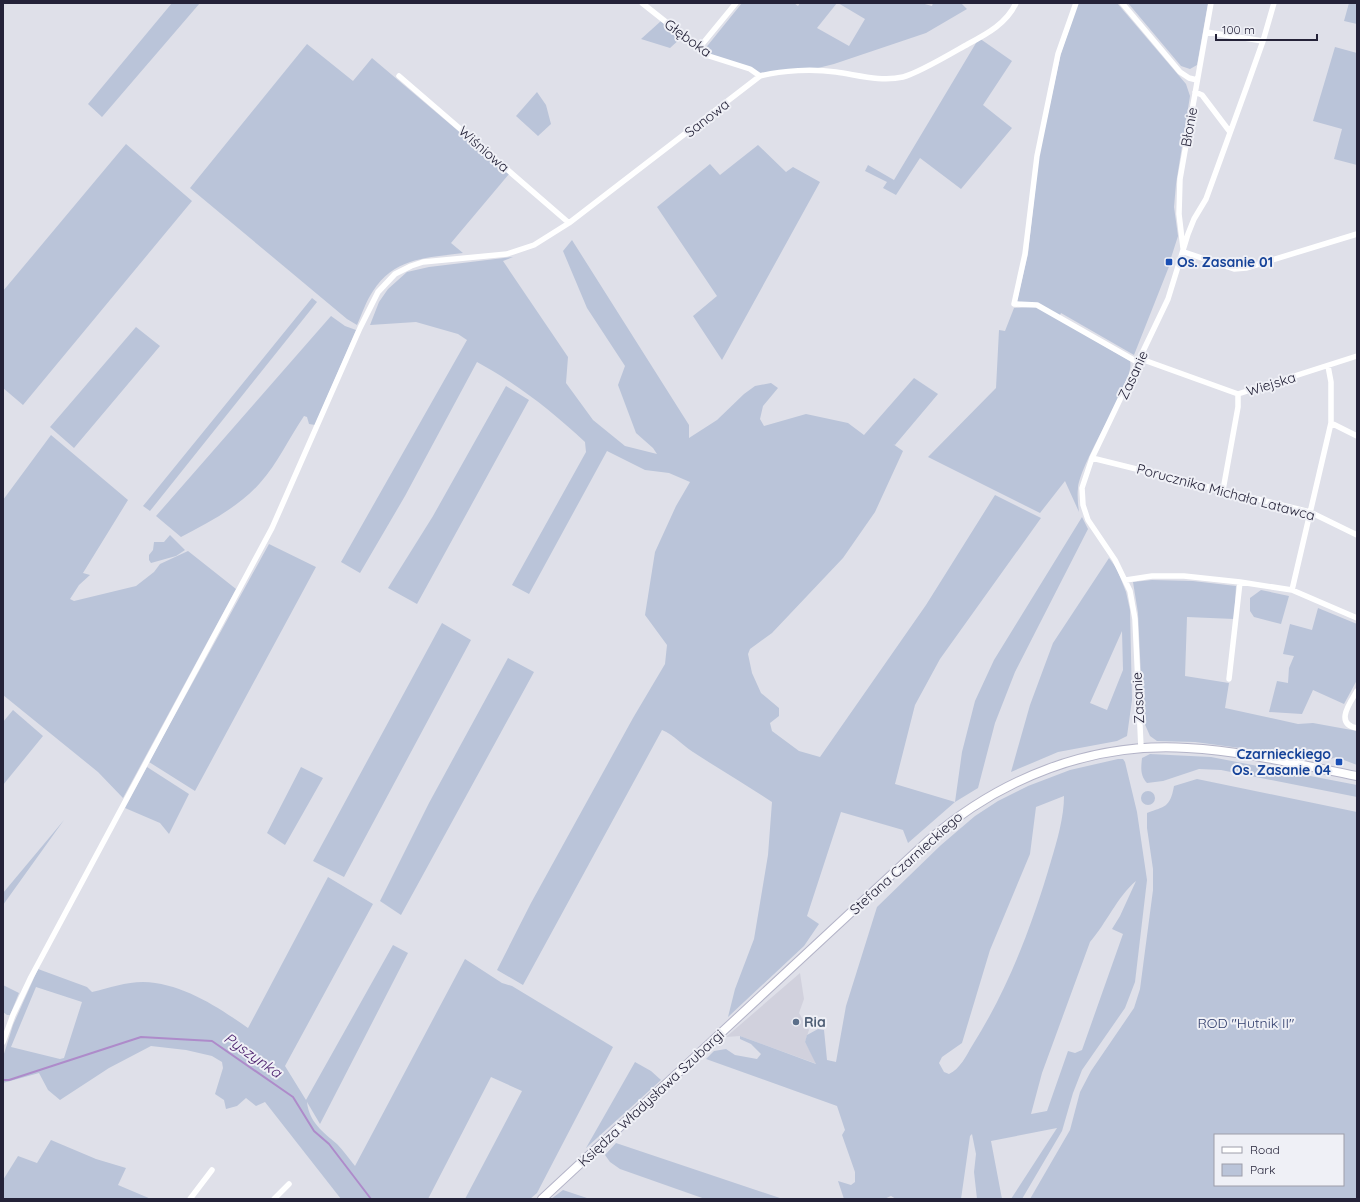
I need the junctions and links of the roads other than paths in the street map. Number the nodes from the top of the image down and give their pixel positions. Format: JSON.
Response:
{"nodes":[{"id":1,"x":642,"y":3,"type":"edge"},
{"id":2,"x":736,"y":3,"type":"edge"},
{"id":3,"x":1016,"y":3,"type":"edge"},
{"id":4,"x":1076,"y":3,"type":"edge"},
{"id":5,"x":1122,"y":3,"type":"edge"},
{"id":6,"x":1211,"y":3,"type":"edge"},
{"id":7,"x":1274,"y":3,"type":"edge"},
{"id":8,"x":1206,"y":32,"type":"junction"},
{"id":9,"x":1263,"y":41,"type":"junction"},
{"id":10,"x":699,"y":48,"type":"junction"},
{"id":11,"x":399,"y":76,"type":"dead end"},
{"id":12,"x":760,"y":76,"type":"junction"},
{"id":13,"x":1197,"y":80,"type":"junction"},
{"id":14,"x":1195,"y":92,"type":"junction"},
{"id":15,"x":1230,"y":132,"type":"junction"},
{"id":16,"x":569,"y":223,"type":"junction"},
{"id":17,"x":1357,"y":234,"type":"edge"},
{"id":18,"x":1184,"y":252,"type":"junction"},
{"id":19,"x":1357,"y":356,"type":"edge"},
{"id":20,"x":1140,"y":361,"type":"junction"},
{"id":21,"x":1328,"y":366,"type":"junction"},
{"id":22,"x":1238,"y":394,"type":"junction"},
{"id":23,"x":1331,"y":423,"type":"junction"},
{"id":24,"x":1357,"y":436,"type":"edge"},
{"id":25,"x":1092,"y":458,"type":"junction"},
{"id":26,"x":1223,"y":490,"type":"junction"},
{"id":27,"x":1310,"y":512,"type":"junction"},
{"id":28,"x":1357,"y":535,"type":"edge"},
{"id":29,"x":1126,"y":580,"type":"junction"},
{"id":30,"x":1240,"y":582,"type":"junction"},
{"id":31,"x":1292,"y":590,"type":"junction"},
{"id":32,"x":1357,"y":618,"type":"edge"},
{"id":33,"x":1229,"y":679,"type":"dead end"},
{"id":34,"x":1357,"y":691,"type":"edge"},
{"id":35,"x":1357,"y":728,"type":"edge"},
{"id":36,"x":1141,"y":748,"type":"junction"},
{"id":37,"x":1357,"y":776,"type":"edge"},
{"id":38,"x":760,"y":997,"type":"joint"},
{"id":39,"x":3,"y":1042,"type":"edge"},
{"id":40,"x":212,"y":1170,"type":"dead end"},
{"id":41,"x":289,"y":1184,"type":"dead end"},
{"id":42,"x":190,"y":1199,"type":"edge"},
{"id":43,"x":274,"y":1199,"type":"edge"},
{"id":44,"x":542,"y":1199,"type":"edge"}],
"edges":[{"from":1,"to":10,"type":"street","name":"Głęboka"},
{"from":2,"to":10,"type":"street"},
{"from":3,"to":12,"type":"street","name":"Sanowa"},
{"from":4,"to":20,"type":"street","name":"Wiejska"},
{"from":5,"to":13,"type":"street"},
{"from":6,"to":8,"type":"street","name":"Błonie"},
{"from":7,"to":9,"type":"street","name":"Zasanie"},
{"from":8,"to":9,"type":"street"},
{"from":8,"to":13,"type":"street","name":"Błonie"},
{"from":9,"to":15,"type":"street","name":"Zasanie"},
{"from":10,"to":12,"type":"street","name":"Głęboka"},
{"from":11,"to":16,"type":"street","name":"Wiśniowa"},
{"from":12,"to":16,"type":"street","name":"Sanowa"},
{"from":13,"to":14,"type":"street","name":"Błonie"},
{"from":14,"to":15,"type":"street"},
{"from":14,"to":18,"type":"street","name":"Błonie"},
{"from":15,"to":18,"type":"street","name":"Zasanie"},
{"from":16,"to":39,"type":"street","name":"Sanowa"},
{"from":17,"to":18,"type":"street"},
{"from":18,"to":20,"type":"street","name":"Zasanie"},
{"from":19,"to":21,"type":"street","name":"Wiejska"},
{"from":20,"to":22,"type":"street","name":"Wiejska"},
{"from":20,"to":25,"type":"street","name":"Zasanie"},
{"from":21,"to":22,"type":"street","name":"Wiejska"},
{"from":21,"to":23,"type":"street"},
{"from":22,"to":26,"type":"street"},
{"from":23,"to":24,"type":"street"},
{"from":23,"to":27,"type":"street"},
{"from":25,"to":26,"type":"street","name":"Porucznika Michała Latawca"},
{"from":25,"to":29,"type":"street","name":"Zasanie"},
{"from":26,"to":27,"type":"street","name":"Porucznika Michała Latawca"},
{"from":27,"to":28,"type":"street","name":"Porucznika Michała Latawca"},
{"from":27,"to":31,"type":"street"},
{"from":29,"to":30,"type":"street"},
{"from":29,"to":36,"type":"street","name":"Zasanie"},
{"from":30,"to":31,"type":"street"},
{"from":30,"to":33,"type":"street"},
{"from":31,"to":32,"type":"street"},
{"from":34,"to":35,"type":"street"},
{"from":36,"to":37,"type":"street","name":"Stefana Czarnieckiego"},
{"from":36,"to":38,"type":"street","name":"Stefana Czarnieckiego"},
{"from":38,"to":44,"type":"street","name":"Księdza Władysława Szubargi"},
{"from":40,"to":42,"type":"street"},
{"from":41,"to":43,"type":"street"}]}
